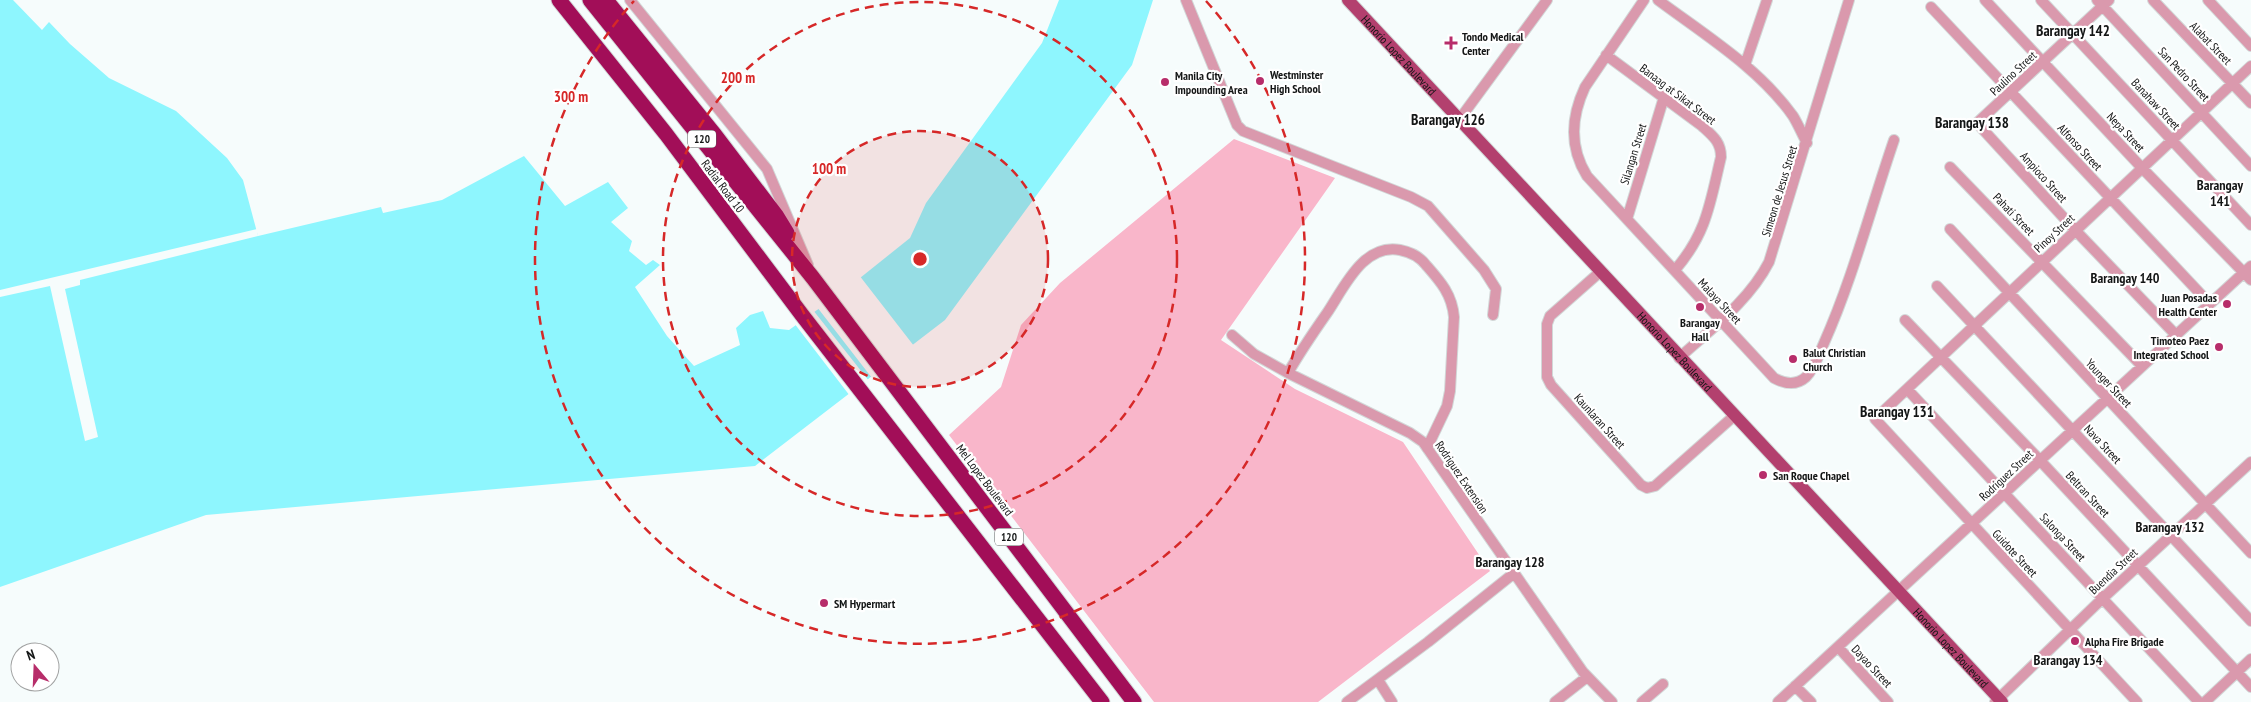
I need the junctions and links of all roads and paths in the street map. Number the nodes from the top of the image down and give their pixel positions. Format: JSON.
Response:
{"nodes":[{"id":1,"x":551,"y":0,"type":"edge"},
{"id":2,"x":559,"y":0,"type":"edge"},
{"id":3,"x":590,"y":0,"type":"edge"},
{"id":4,"x":606,"y":0,"type":"edge"},
{"id":5,"x":630,"y":0,"type":"edge"},
{"id":6,"x":1186,"y":0,"type":"edge"},
{"id":7,"x":1348,"y":0,"type":"edge"},
{"id":8,"x":1547,"y":0,"type":"edge"},
{"id":9,"x":1644,"y":0,"type":"edge"},
{"id":10,"x":1658,"y":0,"type":"edge"},
{"id":11,"x":1767,"y":0,"type":"edge"},
{"id":12,"x":1849,"y":0,"type":"edge"},
{"id":13,"x":1985,"y":0,"type":"edge"},
{"id":14,"x":2042,"y":0,"type":"edge"},
{"id":15,"x":2153,"y":0,"type":"edge"},
{"id":16,"x":2208,"y":0,"type":"edge"},
{"id":17,"x":2103,"y":2,"type":"edge"},
{"id":18,"x":1931,"y":7,"type":"dead end"},
{"id":19,"x":2072,"y":34,"type":"junction"},
{"id":20,"x":2251,"y":46,"type":"edge"},
{"id":21,"x":1606,"y":55,"type":"junction"},
{"id":22,"x":2043,"y":62,"type":"junction"},
{"id":23,"x":1745,"y":65,"type":"junction"},
{"id":24,"x":2251,"y":66,"type":"edge"},
{"id":25,"x":2233,"y":83,"type":"junction"},
{"id":26,"x":2011,"y":92,"type":"junction"},
{"id":27,"x":1664,"y":97,"type":"junction"},
{"id":28,"x":2251,"y":103,"type":"edge"},
{"id":29,"x":2202,"y":112,"type":"junction"},
{"id":30,"x":1459,"y":120,"type":"junction"},
{"id":31,"x":1977,"y":123,"type":"joint"},
{"id":32,"x":1894,"y":140,"type":"dead end"},
{"id":33,"x":2172,"y":140,"type":"junction"},
{"id":34,"x":1807,"y":144,"type":"junction"},
{"id":35,"x":686,"y":161,"type":"junction"},
{"id":36,"x":2251,"y":166,"type":"edge"},
{"id":37,"x":1950,"y":167,"type":"dead end"},
{"id":38,"x":2142,"y":168,"type":"junction"},
{"id":39,"x":2110,"y":198,"type":"junction"},
{"id":40,"x":1627,"y":219,"type":"junction"},
{"id":41,"x":2251,"y":225,"type":"edge"},
{"id":42,"x":1950,"y":229,"type":"dead end"},
{"id":43,"x":2076,"y":231,"type":"junction"},
{"id":44,"x":2043,"y":261,"type":"junction"},
{"id":45,"x":1675,"y":270,"type":"junction"},
{"id":46,"x":1600,"y":272,"type":"junction"},
{"id":47,"x":2249,"y":273,"type":"edge"},
{"id":48,"x":813,"y":278,"type":"junction"},
{"id":49,"x":1937,"y":286,"type":"dead end"},
{"id":50,"x":2009,"y":294,"type":"junction"},
{"id":51,"x":2210,"y":304,"type":"junction"},
{"id":52,"x":1493,"y":315,"type":"dead end"},
{"id":53,"x":1721,"y":320,"type":"junction"},
{"id":54,"x":1905,"y":320,"type":"dead end"},
{"id":55,"x":1974,"y":326,"type":"junction"},
{"id":56,"x":1232,"y":335,"type":"dead end"},
{"id":57,"x":2176,"y":335,"type":"junction"},
{"id":58,"x":1941,"y":357,"type":"junction"},
{"id":59,"x":1679,"y":358,"type":"junction"},
{"id":60,"x":2142,"y":366,"type":"junction"},
{"id":61,"x":884,"y":372,"type":"joint"},
{"id":62,"x":1288,"y":373,"type":"junction"},
{"id":63,"x":1907,"y":389,"type":"junction"},
{"id":64,"x":2107,"y":399,"type":"junction"},
{"id":65,"x":1734,"y":416,"type":"junction"},
{"id":66,"x":1875,"y":419,"type":"joint"},
{"id":67,"x":2073,"y":430,"type":"junction"},
{"id":68,"x":1427,"y":448,"type":"junction"},
{"id":69,"x":2040,"y":461,"type":"junction"},
{"id":70,"x":2251,"y":462,"type":"edge"},
{"id":71,"x":2005,"y":493,"type":"junction"},
{"id":72,"x":2205,"y":503,"type":"junction"},
{"id":73,"x":1971,"y":524,"type":"junction"},
{"id":74,"x":2171,"y":535,"type":"junction"},
{"id":75,"x":2251,"y":552,"type":"edge"},
{"id":76,"x":2138,"y":566,"type":"junction"},
{"id":77,"x":1514,"y":574,"type":"junction"},
{"id":78,"x":1899,"y":592,"type":"junction"},
{"id":79,"x":2103,"y":598,"type":"junction"},
{"id":80,"x":2251,"y":621,"type":"edge"},
{"id":81,"x":2069,"y":630,"type":"junction"},
{"id":82,"x":1838,"y":647,"type":"junction"},
{"id":83,"x":2251,"y":659,"type":"edge"},
{"id":84,"x":2237,"y":672,"type":"junction"},
{"id":85,"x":1587,"y":677,"type":"junction"},
{"id":86,"x":1378,"y":680,"type":"junction"},
{"id":87,"x":1663,"y":684,"type":"dead end"},
{"id":88,"x":1795,"y":686,"type":"junction"},
{"id":89,"x":2251,"y":687,"type":"edge"},
{"id":90,"x":1999,"y":701,"type":"edge"},
{"id":91,"x":1102,"y":702,"type":"edge"},
{"id":92,"x":1134,"y":702,"type":"edge"},
{"id":93,"x":1348,"y":702,"type":"edge"},
{"id":94,"x":1392,"y":702,"type":"edge"},
{"id":95,"x":1555,"y":702,"type":"edge"},
{"id":96,"x":1612,"y":702,"type":"edge"},
{"id":97,"x":1642,"y":702,"type":"edge"},
{"id":98,"x":1778,"y":702,"type":"edge"},
{"id":99,"x":1811,"y":702,"type":"edge"},
{"id":100,"x":1888,"y":702,"type":"edge"},
{"id":101,"x":2137,"y":702,"type":"edge"},
{"id":102,"x":2199,"y":702,"type":"edge"},
{"id":103,"x":2206,"y":702,"type":"edge"}],
"edges":[{"from":1,"to":35,"type":"highway"},
{"from":2,"to":35,"type":"highway","name":"Radial Road 10","number":"120"},
{"from":3,"to":48,"type":"highway","name":"Radial Road 10","number":"120"},
{"from":4,"to":48,"type":"highway"},
{"from":5,"to":48,"type":"street"},
{"from":6,"to":52,"type":"street"},
{"from":7,"to":30,"type":"main road","name":"Honorio Lopez Boulevard"},
{"from":8,"to":30,"type":"street"},
{"from":9,"to":21,"type":"street","name":"Malaya Street"},
{"from":10,"to":23,"type":"street"},
{"from":11,"to":23,"type":"street"},
{"from":12,"to":34,"type":"street","name":"Simeon de Jesus Street"},
{"from":13,"to":22,"type":"street","name":"Nepa Street"},
{"from":14,"to":19,"type":"street","name":"Banahaw Street"},
{"from":15,"to":25,"type":"street","name":"Alabat Street"},
{"from":16,"to":20,"type":"street"},
{"from":17,"to":19,"type":"street","name":"Paulino Street"},
{"from":17,"to":29,"type":"street","name":"San Pedro Street"},
{"from":18,"to":26,"type":"street","name":"Alfonso Street"},
{"from":19,"to":22,"type":"street","name":"Paulino Street"},
{"from":19,"to":33,"type":"street","name":"Banahaw Street"},
{"from":21,"to":27,"type":"street","name":"Banaag at Sikat Street"},
{"from":21,"to":40,"type":"street","name":"Malaya Street"},
{"from":22,"to":26,"type":"street","name":"Paulino Street"},
{"from":22,"to":38,"type":"street","name":"Nepa Street"},
{"from":23,"to":34,"type":"street"},
{"from":24,"to":25,"type":"street","name":"Pinoy Street"},
{"from":25,"to":28,"type":"street","name":"Alabat Street"},
{"from":25,"to":29,"type":"street","name":"Pinoy Street"},
{"from":26,"to":31,"type":"street","name":"Paulino Street"},
{"from":26,"to":39,"type":"street","name":"Alfonso Street"},
{"from":27,"to":40,"type":"street","name":"Silangan Street"},
{"from":27,"to":45,"type":"street","name":"Banaag at Sikat Street"},
{"from":29,"to":33,"type":"street","name":"Pinoy Street"},
{"from":29,"to":36,"type":"street","name":"San Pedro Street"},
{"from":30,"to":46,"type":"main road","name":"Honorio Lopez Boulevard"},
{"from":31,"to":43,"type":"street","name":"Ampioco Street"},
{"from":32,"to":53,"type":"street","name":"Malaya Street"},
{"from":33,"to":38,"type":"street","name":"Pinoy Street"},
{"from":33,"to":41,"type":"street","name":"Banahaw Street"},
{"from":34,"to":53,"type":"street","name":"Simeon de Jesus Street"},
{"from":35,"to":91,"type":"highway","name":"Radial Road 10","number":"120"},
{"from":37,"to":44,"type":"street","name":"Pahati Street"},
{"from":38,"to":39,"type":"street","name":"Pinoy Street"},
{"from":38,"to":47,"type":"street","name":"Nepa Street"},
{"from":39,"to":43,"type":"street","name":"Pinoy Street"},
{"from":39,"to":51,"type":"street","name":"Alfonso Street"},
{"from":40,"to":45,"type":"street","name":"Malaya Street"},
{"from":42,"to":50,"type":"street","name":"Younger Street"},
{"from":43,"to":44,"type":"street","name":"Pinoy Street"},
{"from":43,"to":57,"type":"street","name":"Ampioco Street"},
{"from":44,"to":50,"type":"street","name":"Pinoy Street"},
{"from":44,"to":60,"type":"street","name":"Pahati Street"},
{"from":45,"to":53,"type":"street","name":"Malaya Street"},
{"from":46,"to":59,"type":"main road","name":"Honorio Lopez Boulevard"},
{"from":46,"to":65,"type":"street","name":"Kaunlaran Street"},
{"from":47,"to":51,"type":"street","name":"Rodriguez Street"},
{"from":48,"to":61,"type":"highway","name":"Radial Road 10","number":"120"},
{"from":49,"to":55,"type":"street","name":"Nava Street"},
{"from":50,"to":55,"type":"street","name":"Pinoy Street"},
{"from":50,"to":64,"type":"street","name":"Younger Street"},
{"from":51,"to":57,"type":"street","name":"Rodriguez Street"},
{"from":53,"to":59,"type":"street","name":"Simeon de Jesus Street"},
{"from":54,"to":58,"type":"street","name":"Beltran Street"},
{"from":55,"to":58,"type":"street","name":"Pinoy Street"},
{"from":55,"to":67,"type":"street","name":"Nava Street"},
{"from":56,"to":62,"type":"street","name":"Rodriguez Extension"},
{"from":57,"to":60,"type":"street","name":"Rodriguez Street"},
{"from":58,"to":63,"type":"street","name":"Pinoy Street"},
{"from":58,"to":69,"type":"street","name":"Beltran Street"},
{"from":59,"to":65,"type":"main road","name":"Honorio Lopez Boulevard"},
{"from":60,"to":64,"type":"street","name":"Rodriguez Street"},
{"from":61,"to":92,"type":"highway","name":"Mel Lopez Boulevard","number":"120"},
{"from":62,"to":68,"type":"street","name":"Rodriguez Extension"},
{"from":62,"to":68,"type":"street"},
{"from":63,"to":66,"type":"street","name":"Pinoy Street"},
{"from":63,"to":71,"type":"street","name":"Salonga Street"},
{"from":64,"to":67,"type":"street","name":"Rodriguez Street"},
{"from":64,"to":72,"type":"street","name":"Younger Street"},
{"from":65,"to":78,"type":"main road","name":"Honorio Lopez Boulevard"},
{"from":66,"to":73,"type":"street","name":"Guidote Street"},
{"from":67,"to":69,"type":"street","name":"Rodriguez Street"},
{"from":67,"to":74,"type":"street","name":"Nava Street"},
{"from":68,"to":77,"type":"street","name":"Rodriguez Extension"},
{"from":69,"to":71,"type":"street","name":"Rodriguez Street"},
{"from":69,"to":76,"type":"street","name":"Beltran Street"},
{"from":70,"to":72,"type":"street","name":"Buendia Street"},
{"from":71,"to":73,"type":"street","name":"Rodriguez Street"},
{"from":71,"to":79,"type":"street","name":"Salonga Street"},
{"from":72,"to":74,"type":"street","name":"Buendia Street"},
{"from":72,"to":75,"type":"street","name":"Younger Street"},
{"from":73,"to":78,"type":"street","name":"Rodriguez Street"},
{"from":73,"to":81,"type":"street","name":"Guidote Street"},
{"from":74,"to":76,"type":"street","name":"Buendia Street"},
{"from":74,"to":80,"type":"street","name":"Nava Street"},
{"from":76,"to":79,"type":"street","name":"Buendia Street"},
{"from":76,"to":84,"type":"street","name":"Beltran Street"},
{"from":77,"to":85,"type":"street","name":"Rodriguez Extension"},
{"from":77,"to":86,"type":"street"},
{"from":78,"to":82,"type":"street","name":"Rodriguez Street"},
{"from":78,"to":90,"type":"main road","name":"Honorio Lopez Boulevard"},
{"from":79,"to":81,"type":"street","name":"Buendia Street"},
{"from":79,"to":102,"type":"street","name":"Salonga Street"},
{"from":81,"to":90,"type":"street","name":"Buendia Street"},
{"from":81,"to":101,"type":"street","name":"Guidote Street"},
{"from":82,"to":88,"type":"street","name":"Rodriguez Street"},
{"from":82,"to":100,"type":"street","name":"Dayao Street"},
{"from":83,"to":84,"type":"street"},
{"from":84,"to":89,"type":"street","name":"Beltran Street"},
{"from":84,"to":103,"type":"street"},
{"from":85,"to":95,"type":"street"},
{"from":85,"to":96,"type":"street","name":"Rodriguez Extension"},
{"from":86,"to":93,"type":"street"},
{"from":86,"to":94,"type":"street"},
{"from":87,"to":97,"type":"street"},
{"from":88,"to":98,"type":"street","name":"Rodriguez Street"},
{"from":88,"to":99,"type":"street"}]}
